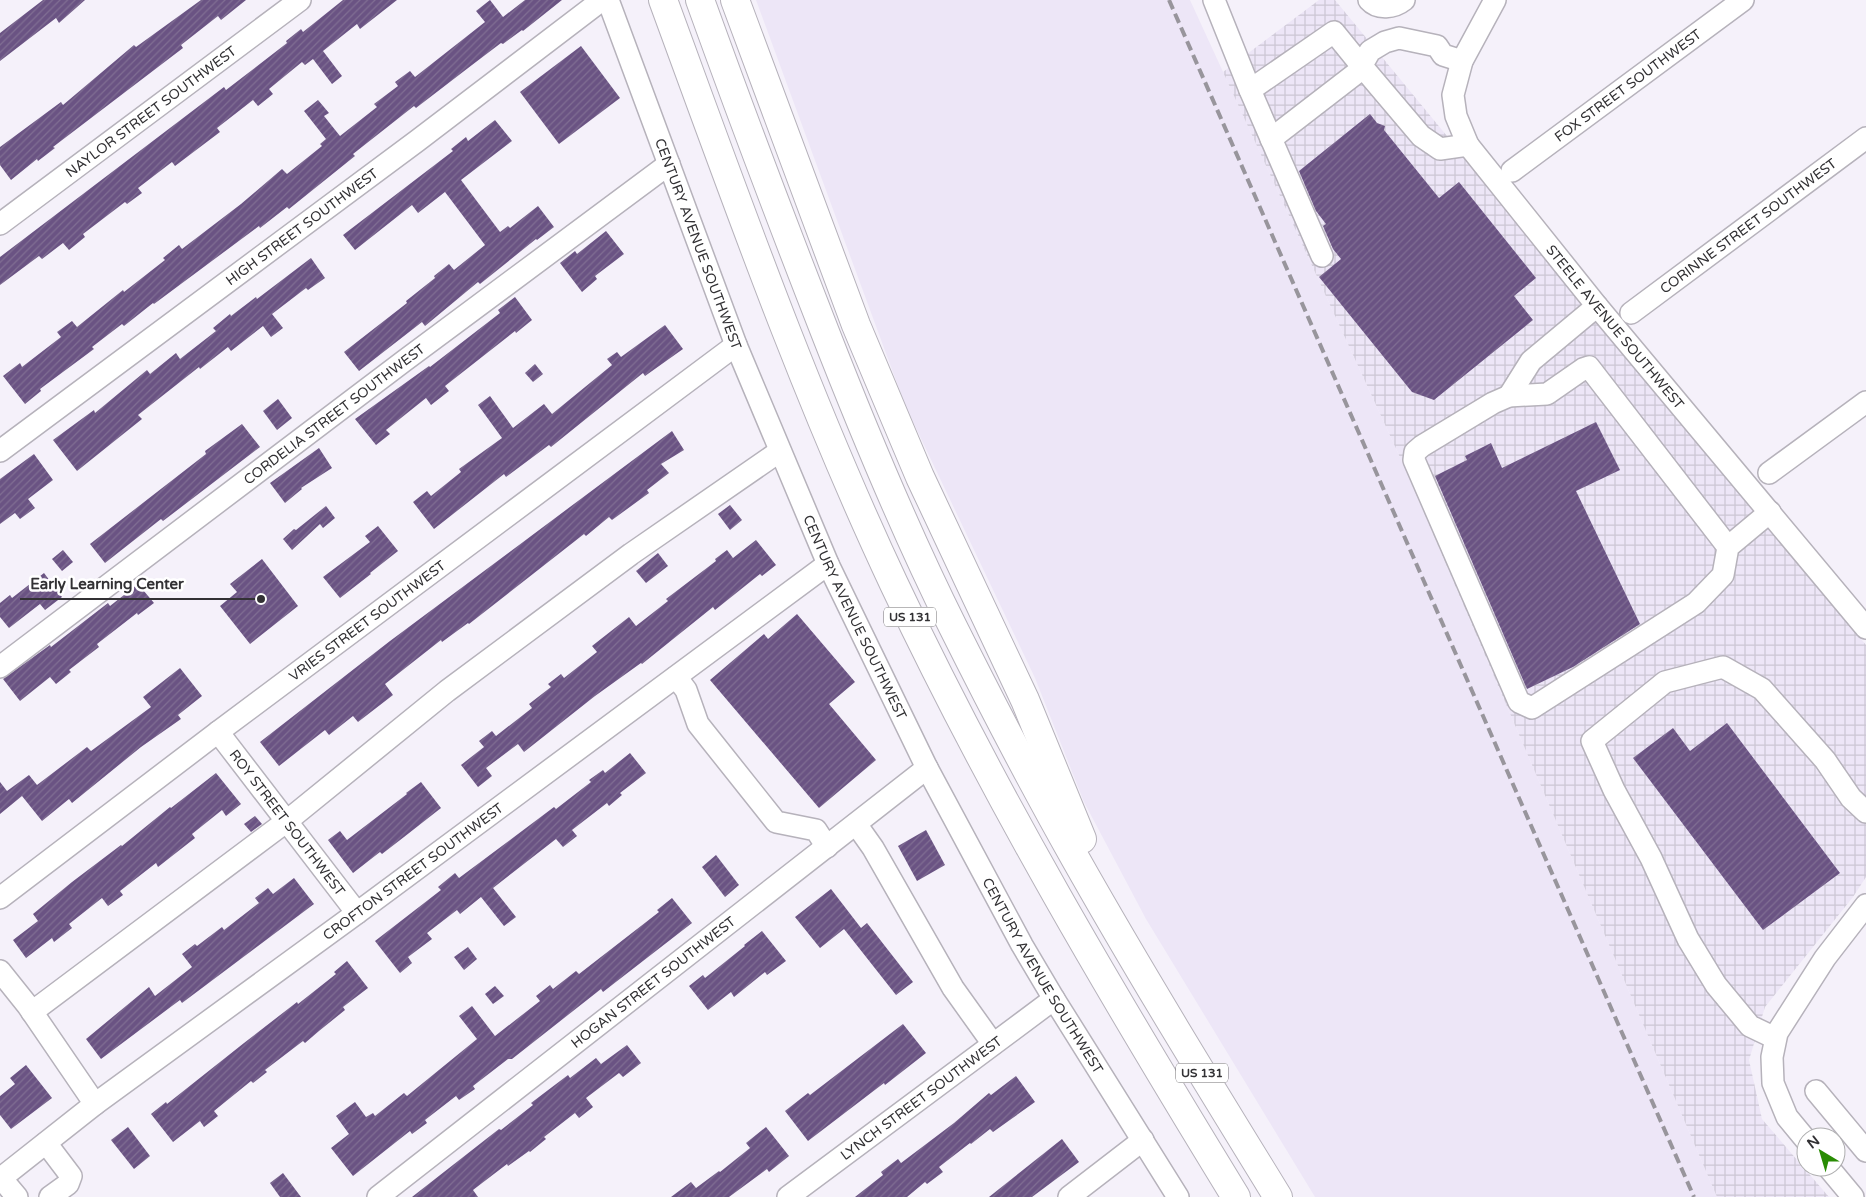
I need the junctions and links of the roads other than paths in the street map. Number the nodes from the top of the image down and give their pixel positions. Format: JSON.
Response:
{"nodes":[{"id":1,"x":300,"y":0,"type":"edge"},
{"id":2,"x":602,"y":0,"type":"edge"},
{"id":3,"x":608,"y":0,"type":"edge"},
{"id":4,"x":663,"y":0,"type":"edge"},
{"id":5,"x":700,"y":0,"type":"edge"},
{"id":6,"x":735,"y":0,"type":"edge"},
{"id":7,"x":1214,"y":0,"type":"edge"},
{"id":8,"x":1369,"y":0,"type":"edge"},
{"id":9,"x":1404,"y":0,"type":"edge"},
{"id":10,"x":1495,"y":0,"type":"edge"},
{"id":11,"x":1743,"y":0,"type":"edge"},
{"id":12,"x":1453,"y":58,"type":"junction"},
{"id":13,"x":1363,"y":63,"type":"junction"},
{"id":14,"x":1250,"y":90,"type":"junction"},
{"id":15,"x":1866,"y":138,"type":"edge"},
{"id":16,"x":1271,"y":139,"type":"junction"},
{"id":17,"x":1468,"y":145,"type":"junction"},
{"id":18,"x":668,"y":164,"type":"junction"},
{"id":19,"x":1512,"y":170,"type":"dead end"},
{"id":20,"x":0,"y":224,"type":"edge"},
{"id":21,"x":1322,"y":256,"type":"dead end"},
{"id":22,"x":1597,"y":306,"type":"junction"},
{"id":23,"x":1631,"y":313,"type":"dead end"},
{"id":24,"x":736,"y":345,"type":"junction"},
{"id":25,"x":1509,"y":396,"type":"junction"},
{"id":26,"x":1866,"y":402,"type":"edge"},
{"id":27,"x":0,"y":451,"type":"edge"},
{"id":28,"x":780,"y":451,"type":"junction"},
{"id":29,"x":1769,"y":474,"type":"dead end"},
{"id":30,"x":1770,"y":512,"type":"junction"},
{"id":31,"x":1728,"y":547,"type":"junction"},
{"id":32,"x":828,"y":564,"type":"junction"},
{"id":33,"x":1866,"y":628,"type":"edge"},
{"id":34,"x":0,"y":667,"type":"edge"},
{"id":35,"x":676,"y":677,"type":"junction"},
{"id":36,"x":218,"y":732,"type":"junction"},
{"id":37,"x":927,"y":768,"type":"junction"},
{"id":38,"x":1866,"y":812,"type":"edge"},
{"id":39,"x":287,"y":821,"type":"junction"},
{"id":40,"x":856,"y":824,"type":"junction"},
{"id":41,"x":827,"y":847,"type":"junction"},
{"id":42,"x":0,"y":898,"type":"edge"},
{"id":43,"x":1866,"y":905,"type":"edge"},
{"id":44,"x":357,"y":913,"type":"junction"},
{"id":45,"x":1128,"y":949,"type":"junction"},
{"id":46,"x":0,"y":971,"type":"edge"},
{"id":47,"x":1054,"y":999,"type":"junction"},
{"id":48,"x":32,"y":1012,"type":"junction"},
{"id":49,"x":1775,"y":1038,"type":"junction"},
{"id":50,"x":993,"y":1044,"type":"junction"},
{"id":51,"x":1816,"y":1092,"type":"dead end"},
{"id":52,"x":95,"y":1104,"type":"junction"},
{"id":53,"x":1796,"y":1128,"type":"edge"},
{"id":54,"x":1143,"y":1140,"type":"junction"},
{"id":55,"x":46,"y":1143,"type":"junction"},
{"id":56,"x":1866,"y":1151,"type":"edge"},
{"id":57,"x":1836,"y":1177,"type":"edge"},
{"id":58,"x":1,"y":1178,"type":"edge"},
{"id":59,"x":17,"y":1197,"type":"edge"},
{"id":60,"x":50,"y":1197,"type":"edge"},
{"id":61,"x":378,"y":1197,"type":"edge"},
{"id":62,"x":788,"y":1197,"type":"edge"},
{"id":63,"x":1069,"y":1197,"type":"edge"},
{"id":64,"x":1178,"y":1197,"type":"edge"},
{"id":65,"x":1236,"y":1197,"type":"edge"},
{"id":66,"x":1278,"y":1197,"type":"edge"},
{"id":67,"x":1853,"y":1197,"type":"edge"}],
"edges":[{"from":1,"to":20,"type":"street","name":"NAYLOR STREET SOUTHWEST"},
{"from":2,"to":27,"type":"street","name":"HIGH STREET SOUTHWEST"},
{"from":3,"to":18,"type":"street","name":"CENTURY AVENUE SOUTHWEST"},
{"from":4,"to":65,"type":"highway","number":"US 131"},
{"from":5,"to":45,"type":"highway","number":"US 131"},
{"from":6,"to":45,"type":"highway"},
{"from":7,"to":14,"type":"street"},
{"from":8,"to":9,"type":"street"},
{"from":10,"to":12,"type":"street","name":"STEELE AVENUE SOUTHWEST"},
{"from":11,"to":19,"type":"street","name":"FOX STREET SOUTHWEST"},
{"from":12,"to":13,"type":"street"},
{"from":12,"to":17,"type":"street","name":"STEELE AVENUE SOUTHWEST"},
{"from":13,"to":14,"type":"street"},
{"from":13,"to":16,"type":"street"},
{"from":13,"to":17,"type":"street"},
{"from":14,"to":16,"type":"street"},
{"from":15,"to":23,"type":"street","name":"CORINNE STREET SOUTHWEST"},
{"from":16,"to":21,"type":"street"},
{"from":17,"to":22,"type":"street","name":"STEELE AVENUE SOUTHWEST"},
{"from":18,"to":24,"type":"street","name":"CENTURY AVENUE SOUTHWEST"},
{"from":18,"to":34,"type":"street","name":"CORDELIA STREET SOUTHWEST"},
{"from":22,"to":25,"type":"street"},
{"from":22,"to":30,"type":"street","name":"STEELE AVENUE SOUTHWEST"},
{"from":24,"to":28,"type":"street","name":"CENTURY AVENUE SOUTHWEST"},
{"from":24,"to":36,"type":"street","name":"VRIES STREET SOUTHWEST"},
{"from":25,"to":31,"type":"street"},
{"from":25,"to":31,"type":"street"},
{"from":26,"to":29,"type":"street"},
{"from":28,"to":32,"type":"street","name":"CENTURY AVENUE SOUTHWEST"},
{"from":28,"to":39,"type":"street"},
{"from":30,"to":31,"type":"street"},
{"from":30,"to":33,"type":"street","name":"STEELE AVENUE SOUTHWEST"},
{"from":32,"to":35,"type":"street","name":"CROFTON STREET SOUTHWEST"},
{"from":32,"to":37,"type":"street","name":"CENTURY AVENUE SOUTHWEST"},
{"from":35,"to":41,"type":"street"},
{"from":35,"to":44,"type":"street","name":"CROFTON STREET SOUTHWEST"},
{"from":36,"to":39,"type":"street","name":"ROY STREET SOUTHWEST"},
{"from":36,"to":42,"type":"street","name":"VRIES STREET SOUTHWEST"},
{"from":37,"to":40,"type":"street","name":"HOGAN STREET SOUTHWEST"},
{"from":37,"to":47,"type":"street","name":"CENTURY AVENUE SOUTHWEST"},
{"from":38,"to":49,"type":"street"},
{"from":39,"to":44,"type":"street","name":"ROY STREET SOUTHWEST"},
{"from":39,"to":48,"type":"street"},
{"from":40,"to":41,"type":"street","name":"HOGAN STREET SOUTHWEST"},
{"from":40,"to":50,"type":"street"},
{"from":41,"to":61,"type":"street","name":"HOGAN STREET SOUTHWEST"},
{"from":43,"to":49,"type":"street"},
{"from":44,"to":52,"type":"street","name":"CROFTON STREET SOUTHWEST"},
{"from":45,"to":66,"type":"highway","number":"US 131"},
{"from":46,"to":48,"type":"street"},
{"from":47,"to":50,"type":"street","name":"LYNCH STREET SOUTHWEST"},
{"from":47,"to":54,"type":"street","name":"CENTURY AVENUE SOUTHWEST"},
{"from":48,"to":52,"type":"street"},
{"from":49,"to":53,"type":"street"},
{"from":50,"to":62,"type":"street","name":"LYNCH STREET SOUTHWEST"},
{"from":51,"to":56,"type":"street"},
{"from":52,"to":55,"type":"street","name":"CROFTON STREET SOUTHWEST"},
{"from":54,"to":63,"type":"street"},
{"from":54,"to":64,"type":"street","name":"CENTURY AVENUE SOUTHWEST"},
{"from":55,"to":58,"type":"street","name":"CROFTON STREET SOUTHWEST"},
{"from":55,"to":60,"type":"street"},
{"from":57,"to":67,"type":"street"},
{"from":58,"to":59,"type":"street"}]}
